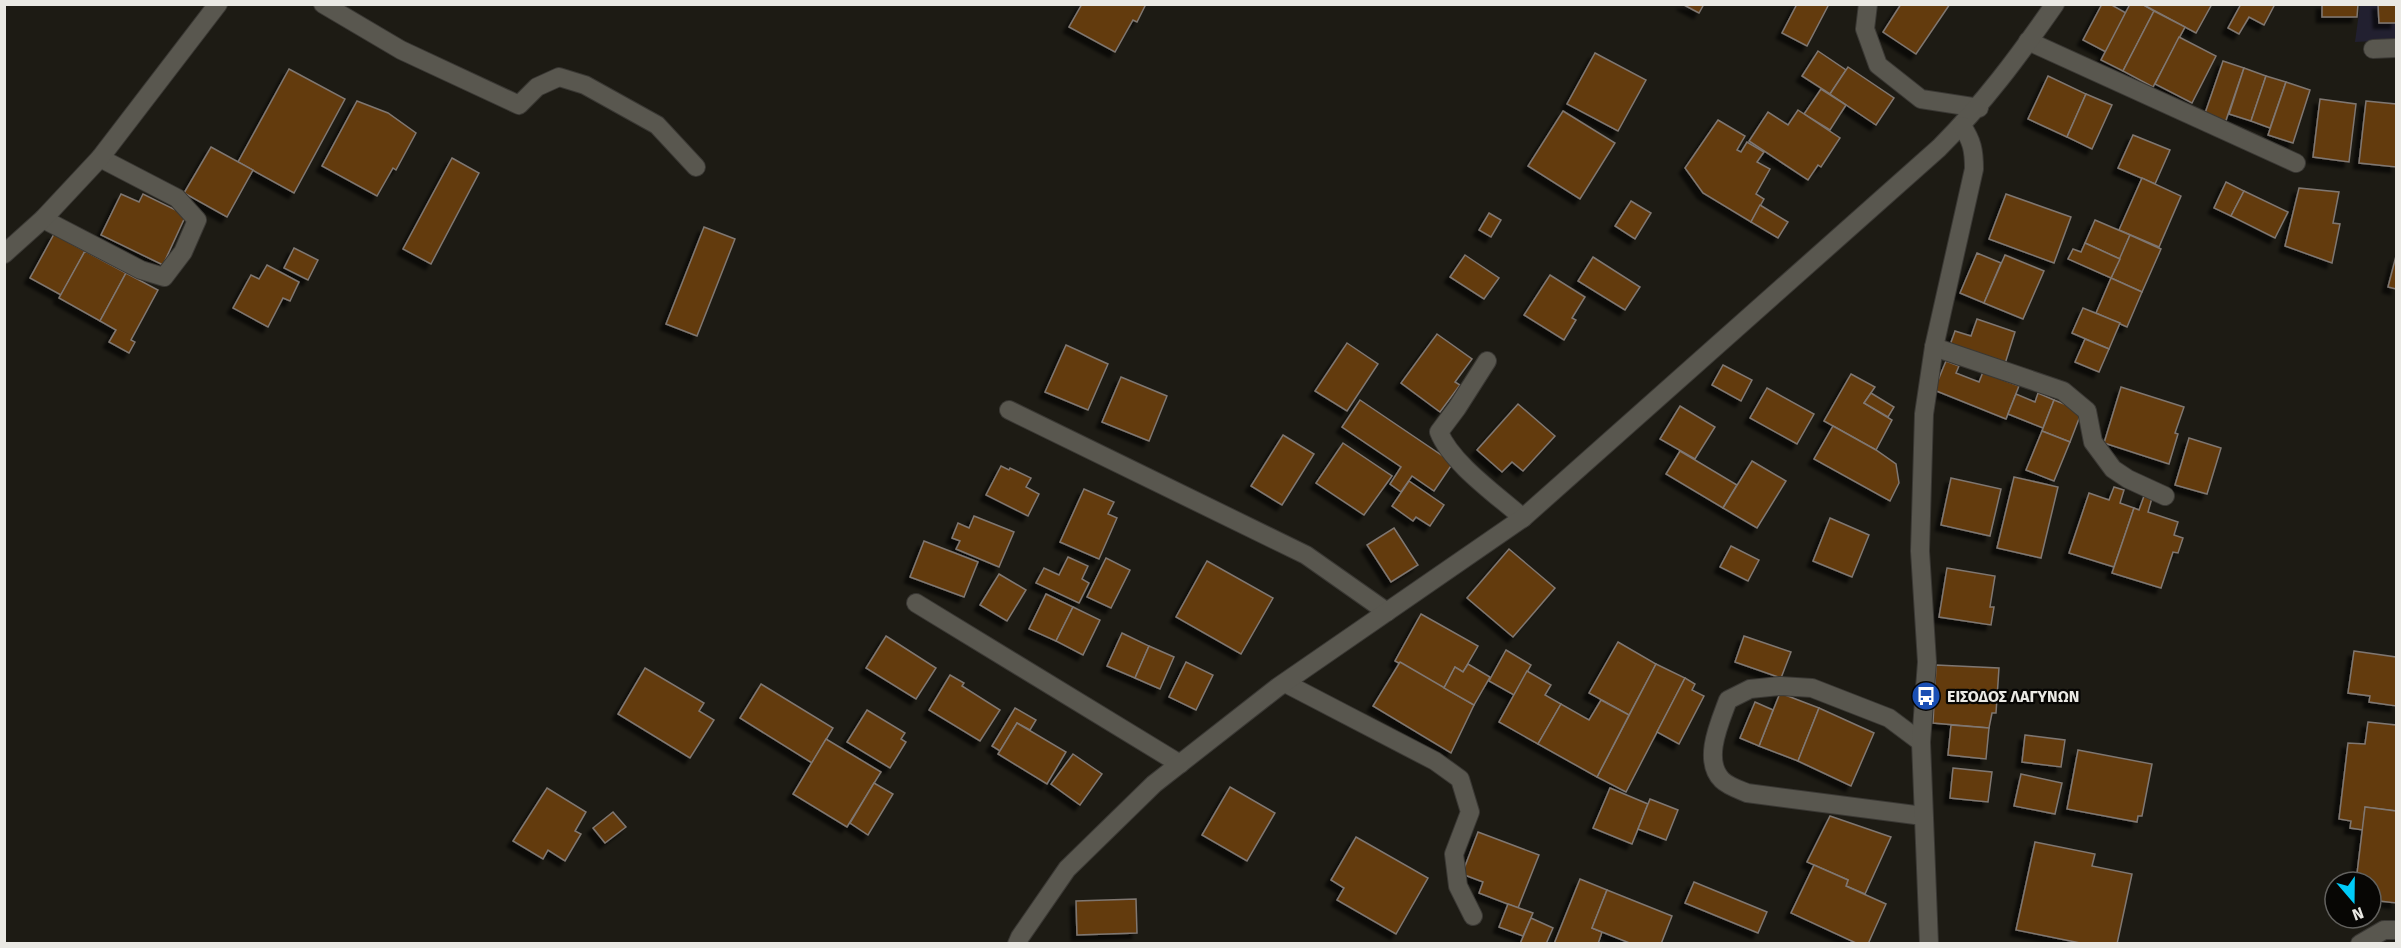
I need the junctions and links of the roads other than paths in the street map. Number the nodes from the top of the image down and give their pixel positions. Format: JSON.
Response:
{"nodes":[{"id":1,"x":218,"y":4,"type":"edge"},
{"id":2,"x":323,"y":4,"type":"edge"},
{"id":3,"x":1868,"y":4,"type":"edge"},
{"id":4,"x":2055,"y":4,"type":"edge"},
{"id":5,"x":2028,"y":41,"type":"junction"},
{"id":6,"x":2397,"y":48,"type":"edge"},
{"id":7,"x":2373,"y":49,"type":"dead end"},
{"id":8,"x":1979,"y":108,"type":"junction"},
{"id":9,"x":1962,"y":126,"type":"junction"},
{"id":10,"x":100,"y":158,"type":"junction"},
{"id":11,"x":2296,"y":163,"type":"dead end"},
{"id":12,"x":696,"y":166,"type":"dead end"},
{"id":13,"x":43,"y":219,"type":"junction"},
{"id":14,"x":4,"y":254,"type":"edge"},
{"id":15,"x":1934,"y":347,"type":"junction"},
{"id":16,"x":1487,"y":361,"type":"dead end"},
{"id":17,"x":1009,"y":410,"type":"dead end"},
{"id":18,"x":2165,"y":496,"type":"dead end"},
{"id":19,"x":1523,"y":518,"type":"junction"},
{"id":20,"x":916,"y":603,"type":"dead end"},
{"id":21,"x":1387,"y":612,"type":"junction"},
{"id":22,"x":1285,"y":683,"type":"junction"},
{"id":23,"x":1922,"y":742,"type":"junction"},
{"id":24,"x":1180,"y":764,"type":"junction"},
{"id":25,"x":1923,"y":816,"type":"junction"},
{"id":26,"x":1473,"y":916,"type":"dead end"},
{"id":27,"x":2397,"y":930,"type":"edge"},
{"id":28,"x":1017,"y":944,"type":"edge"},
{"id":29,"x":1929,"y":944,"type":"edge"},
{"id":30,"x":2360,"y":944,"type":"edge"}],
"edges":[{"from":1,"to":10,"type":"street"},
{"from":2,"to":12,"type":"street"},
{"from":3,"to":8,"type":"street"},
{"from":4,"to":5,"type":"street"},
{"from":5,"to":8,"type":"street"},
{"from":5,"to":11,"type":"street"},
{"from":6,"to":7,"type":"street"},
{"from":8,"to":9,"type":"street"},
{"from":9,"to":15,"type":"street"},
{"from":9,"to":19,"type":"street"},
{"from":10,"to":13,"type":"street"},
{"from":10,"to":13,"type":"street"},
{"from":13,"to":14,"type":"street"},
{"from":15,"to":18,"type":"street"},
{"from":15,"to":23,"type":"street"},
{"from":16,"to":19,"type":"street"},
{"from":17,"to":21,"type":"street"},
{"from":19,"to":21,"type":"street"},
{"from":20,"to":24,"type":"street"},
{"from":21,"to":22,"type":"street"},
{"from":22,"to":24,"type":"street"},
{"from":22,"to":26,"type":"street"},
{"from":23,"to":25,"type":"street"},
{"from":23,"to":25,"type":"street"},
{"from":24,"to":28,"type":"street"},
{"from":25,"to":29,"type":"street"},
{"from":27,"to":30,"type":"street"}]}
